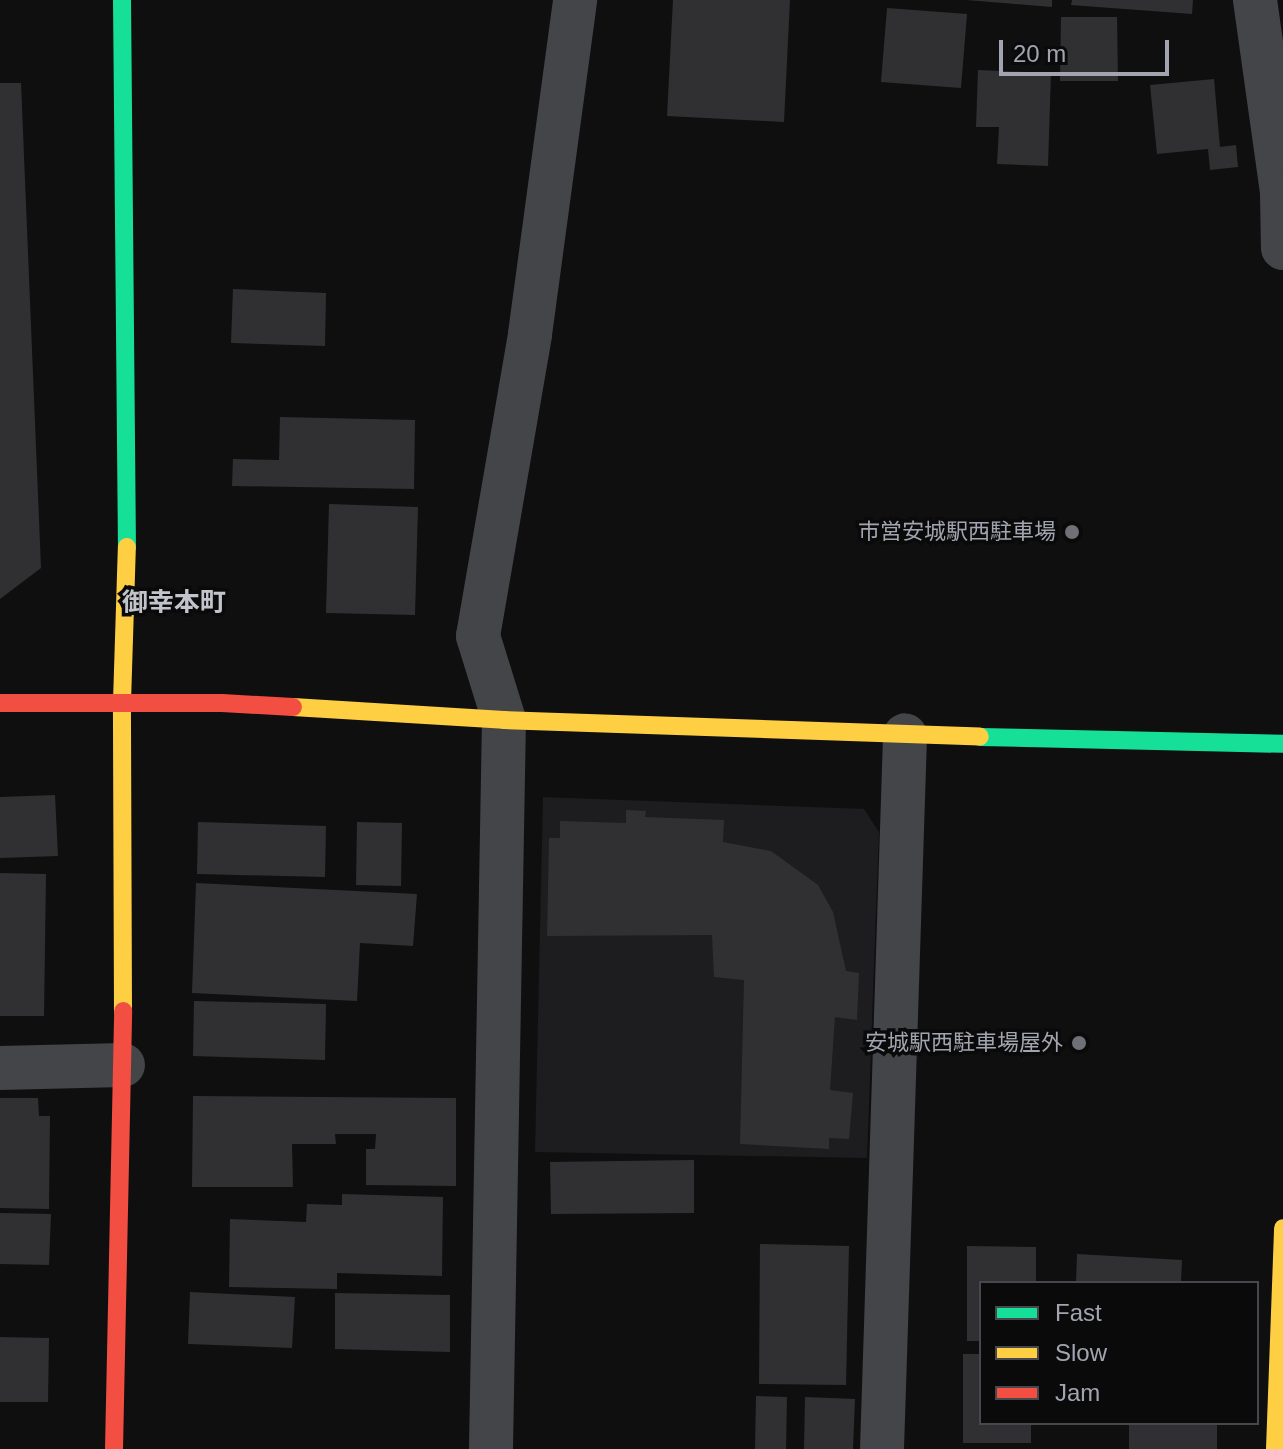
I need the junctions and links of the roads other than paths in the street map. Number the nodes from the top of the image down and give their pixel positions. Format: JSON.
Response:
{"nodes":[{"id":1,"x":122,"y":0,"type":"edge"},
{"id":2,"x":575,"y":0,"type":"edge"},
{"id":3,"x":1255,"y":0,"type":"edge"},
{"id":4,"x":1283,"y":248,"type":"edge"},
{"id":5,"x":122,"y":702,"type":"junction"},
{"id":6,"x":0,"y":703,"type":"edge"},
{"id":7,"x":504,"y":720,"type":"junction"},
{"id":8,"x":905,"y":735,"type":"junction"},
{"id":9,"x":1283,"y":744,"type":"edge"},
{"id":10,"x":123,"y":1065,"type":"junction"},
{"id":11,"x":0,"y":1068,"type":"edge"},
{"id":12,"x":1283,"y":1228,"type":"edge"},
{"id":13,"x":114,"y":1449,"type":"edge"},
{"id":14,"x":491,"y":1449,"type":"edge"},
{"id":15,"x":882,"y":1449,"type":"edge"},
{"id":16,"x":1275,"y":1449,"type":"edge"}],
"edges":[{"from":1,"to":5,"type":"street"},
{"from":2,"to":7,"type":"street"},
{"from":3,"to":4,"type":"street"},
{"from":5,"to":6,"type":"street"},
{"from":5,"to":7,"type":"street"},
{"from":5,"to":10,"type":"street"},
{"from":7,"to":8,"type":"street"},
{"from":7,"to":14,"type":"street"},
{"from":8,"to":9,"type":"street"},
{"from":8,"to":15,"type":"street"},
{"from":10,"to":11,"type":"street"},
{"from":10,"to":13,"type":"street"},
{"from":12,"to":16,"type":"street"}]}
